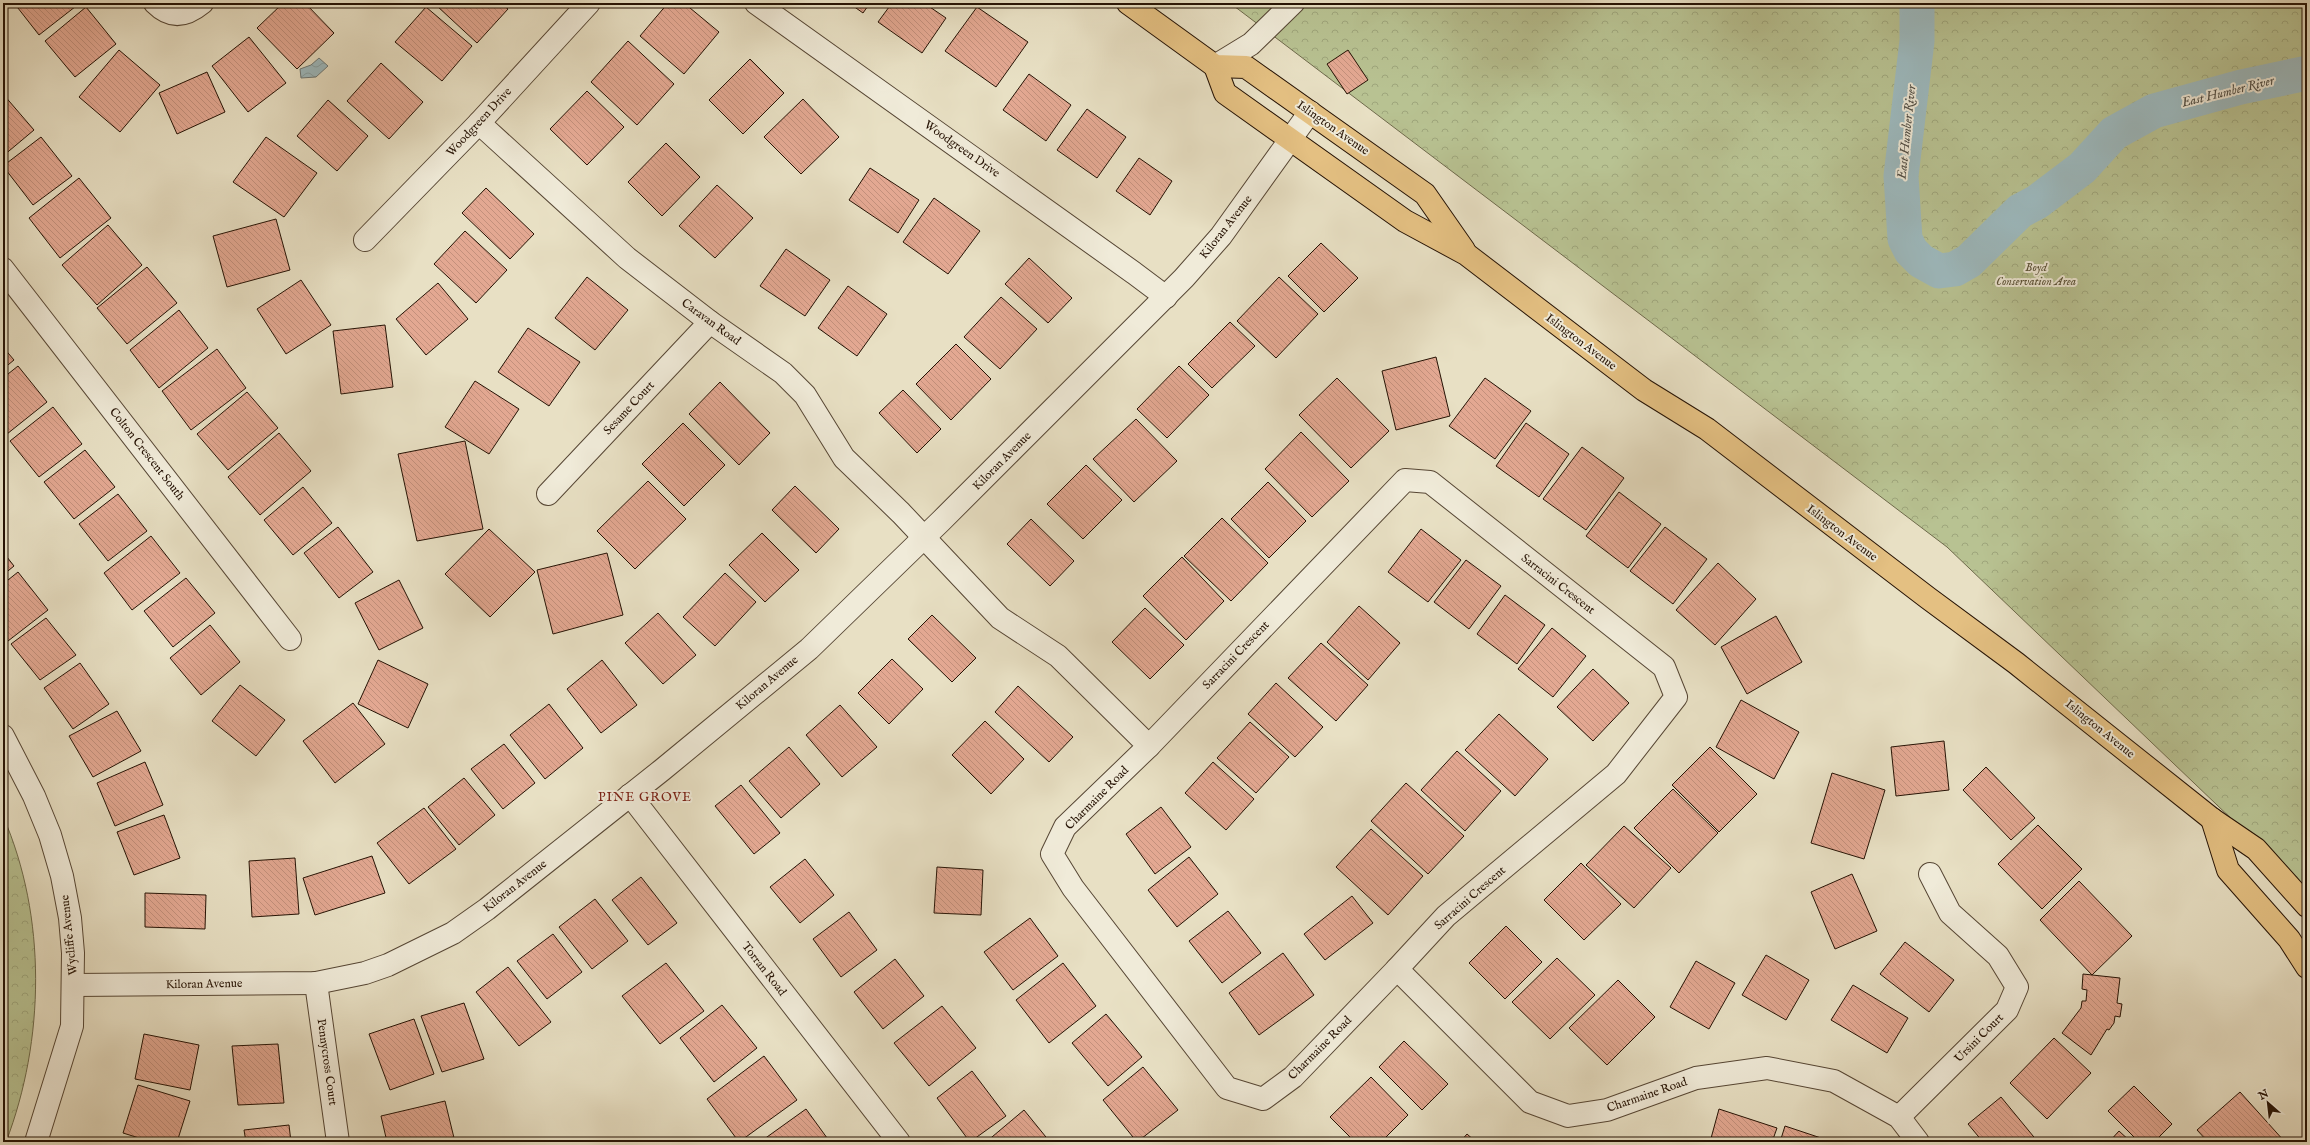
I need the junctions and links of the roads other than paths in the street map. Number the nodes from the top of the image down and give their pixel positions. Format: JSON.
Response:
{"nodes":[{"id":1,"x":155,"y":3,"type":"edge"},
{"id":2,"x":202,"y":3,"type":"edge"},
{"id":3,"x":589,"y":3,"type":"edge"},
{"id":4,"x":756,"y":3,"type":"edge"},
{"id":5,"x":1128,"y":3,"type":"edge"},
{"id":6,"x":1292,"y":3,"type":"edge"},
{"id":7,"x":1215,"y":66,"type":"junction"},
{"id":8,"x":1310,"y":112,"type":"junction"},
{"id":9,"x":479,"y":123,"type":"junction"},
{"id":10,"x":1290,"y":140,"type":"junction"},
{"id":11,"x":365,"y":240,"type":"dead end"},
{"id":12,"x":1466,"y":254,"type":"junction"},
{"id":13,"x":3,"y":269,"type":"edge"},
{"id":14,"x":1166,"y":297,"type":"junction"},
{"id":15,"x":710,"y":322,"type":"junction"},
{"id":16,"x":548,"y":494,"type":"dead end"},
{"id":17,"x":925,"y":537,"type":"junction"},
{"id":18,"x":290,"y":639,"type":"dead end"},
{"id":19,"x":3,"y":736,"type":"edge"},
{"id":20,"x":1149,"y":746,"type":"junction"},
{"id":21,"x":630,"y":795,"type":"junction"},
{"id":22,"x":2212,"y":819,"type":"junction"},
{"id":23,"x":1930,"y":874,"type":"dead end"},
{"id":24,"x":2307,"y":906,"type":"edge"},
{"id":25,"x":2307,"y":967,"type":"edge"},
{"id":26,"x":1398,"y":969,"type":"junction"},
{"id":27,"x":316,"y":982,"type":"junction"},
{"id":28,"x":74,"y":986,"type":"junction"},
{"id":29,"x":1898,"y":1117,"type":"junction"},
{"id":30,"x":36,"y":1142,"type":"edge"},
{"id":31,"x":338,"y":1142,"type":"edge"},
{"id":32,"x":899,"y":1142,"type":"edge"},
{"id":33,"x":1918,"y":1142,"type":"edge"}],
"edges":[{"from":1,"to":2,"type":"street"},
{"from":3,"to":9,"type":"street","name":"Woodgreen Drive"},
{"from":4,"to":14,"type":"street","name":"Woodgreen Drive"},
{"from":5,"to":7,"type":"main road"},
{"from":6,"to":7,"type":"street"},
{"from":7,"to":8,"type":"main road","name":"Islington Avenue"},
{"from":7,"to":10,"type":"main road","name":"Islington Avenue"},
{"from":8,"to":10,"type":"street","name":"Kiloran Avenue"},
{"from":8,"to":12,"type":"main road","name":"Islington Avenue"},
{"from":9,"to":11,"type":"street","name":"Woodgreen Drive"},
{"from":9,"to":15,"type":"street","name":"Caravan Road"},
{"from":10,"to":12,"type":"main road","name":"Islington Avenue"},
{"from":10,"to":14,"type":"street","name":"Kiloran Avenue"},
{"from":12,"to":22,"type":"main road","name":"Islington Avenue"},
{"from":13,"to":18,"type":"street","name":"Colton Crescent South"},
{"from":14,"to":17,"type":"street","name":"Kiloran Avenue"},
{"from":15,"to":16,"type":"street","name":"Sesame Court"},
{"from":15,"to":17,"type":"street","name":"Caravan Road"},
{"from":17,"to":20,"type":"street"},
{"from":17,"to":21,"type":"street","name":"Kiloran Avenue"},
{"from":19,"to":28,"type":"street","name":"Wycliffe Avenue"},
{"from":20,"to":26,"type":"street","name":"Charmaine Road"},
{"from":20,"to":26,"type":"street","name":"Sarracini Crescent"},
{"from":21,"to":27,"type":"street","name":"Kiloran Avenue"},
{"from":21,"to":32,"type":"street","name":"Torran Road"},
{"from":22,"to":24,"type":"main road","name":"Islington Avenue"},
{"from":22,"to":25,"type":"main road"},
{"from":23,"to":29,"type":"street","name":"Ursini Court"},
{"from":26,"to":29,"type":"street","name":"Charmaine Road"},
{"from":27,"to":28,"type":"street","name":"Kiloran Avenue"},
{"from":27,"to":31,"type":"street","name":"Pennycross Court"},
{"from":28,"to":30,"type":"street","name":"Wycliffe Avenue"},
{"from":29,"to":33,"type":"street","name":"Charmaine Road"}]}
